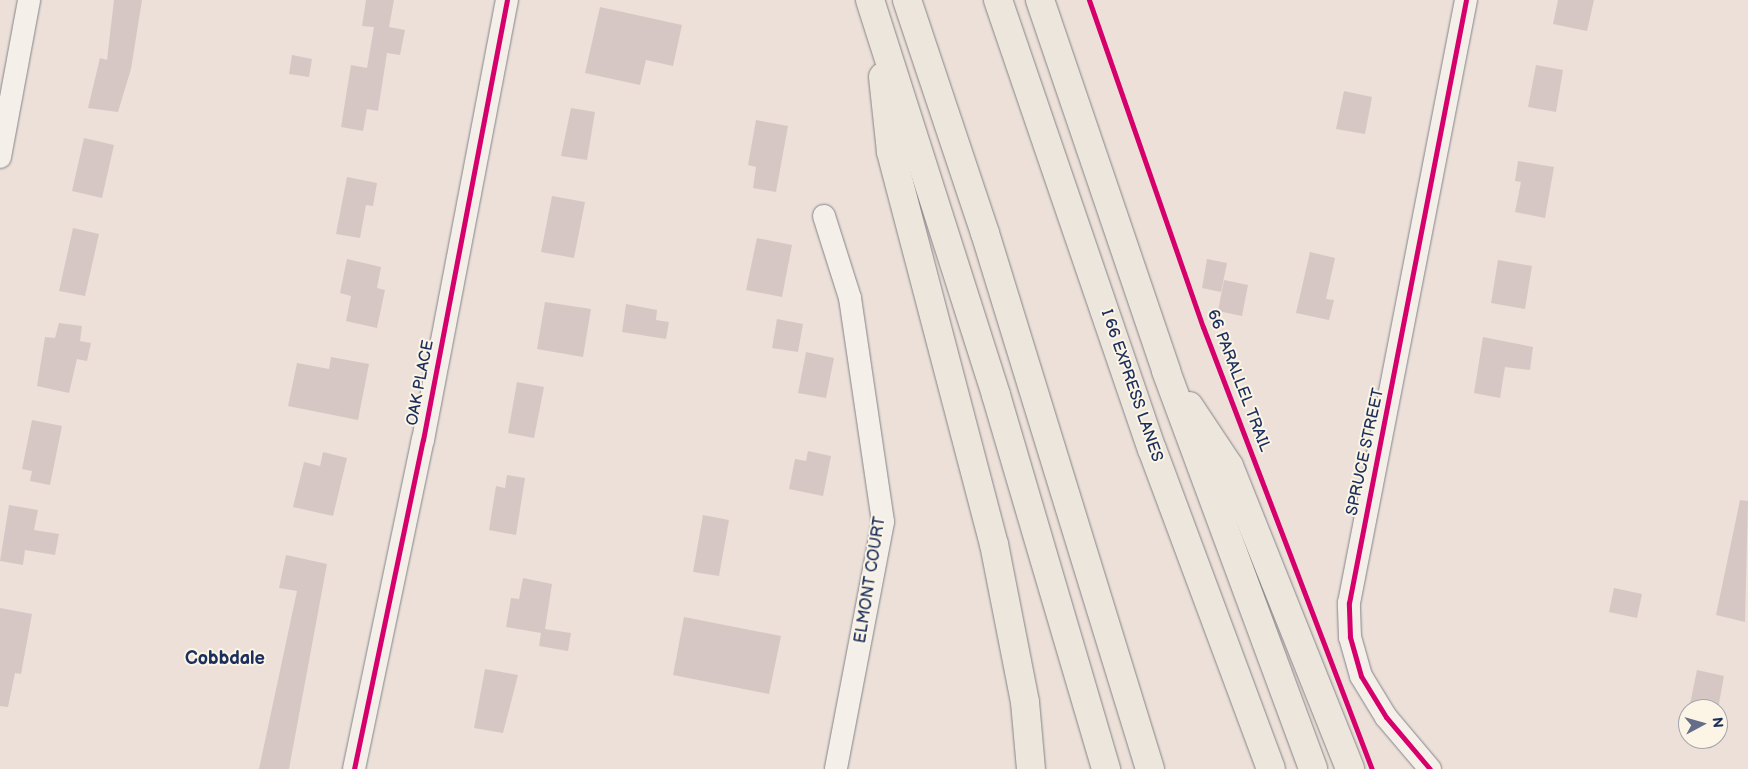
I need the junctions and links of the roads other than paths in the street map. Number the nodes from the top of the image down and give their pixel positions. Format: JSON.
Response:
{"nodes":[{"id":1,"x":29,"y":0,"type":"edge"},
{"id":2,"x":507,"y":0,"type":"edge"},
{"id":3,"x":907,"y":0,"type":"edge"},
{"id":4,"x":998,"y":0,"type":"edge"},
{"id":5,"x":1040,"y":0,"type":"edge"},
{"id":6,"x":1466,"y":0,"type":"edge"},
{"id":7,"x":873,"y":9,"type":"edge"},
{"id":8,"x":0,"y":157,"type":"edge"},
{"id":9,"x":824,"y":216,"type":"dead end"},
{"id":10,"x":1166,"y":371,"type":"junction"},
{"id":11,"x":354,"y":769,"type":"edge"},
{"id":12,"x":836,"y":769,"type":"edge"},
{"id":13,"x":1031,"y":769,"type":"edge"},
{"id":14,"x":1106,"y":769,"type":"edge"},
{"id":15,"x":1151,"y":769,"type":"edge"},
{"id":16,"x":1271,"y":769,"type":"edge"},
{"id":17,"x":1313,"y":769,"type":"edge"},
{"id":18,"x":1350,"y":769,"type":"edge"},
{"id":19,"x":1430,"y":769,"type":"edge"}],
"edges":[{"from":1,"to":8,"type":"street"},
{"from":2,"to":11,"type":"street","name":"OAK PLACE"},
{"from":3,"to":15,"type":"highway"},
{"from":4,"to":16,"type":"highway","name":"I 66 EXPRESS LANES"},
{"from":5,"to":10,"type":"highway"},
{"from":6,"to":19,"type":"street","name":"SPRUCE STREET"},
{"from":7,"to":13,"type":"highway"},
{"from":7,"to":14,"type":"highway"},
{"from":9,"to":12,"type":"street","name":"ELMONT COURT"},
{"from":10,"to":17,"type":"highway"},
{"from":10,"to":18,"type":"highway"}]}
